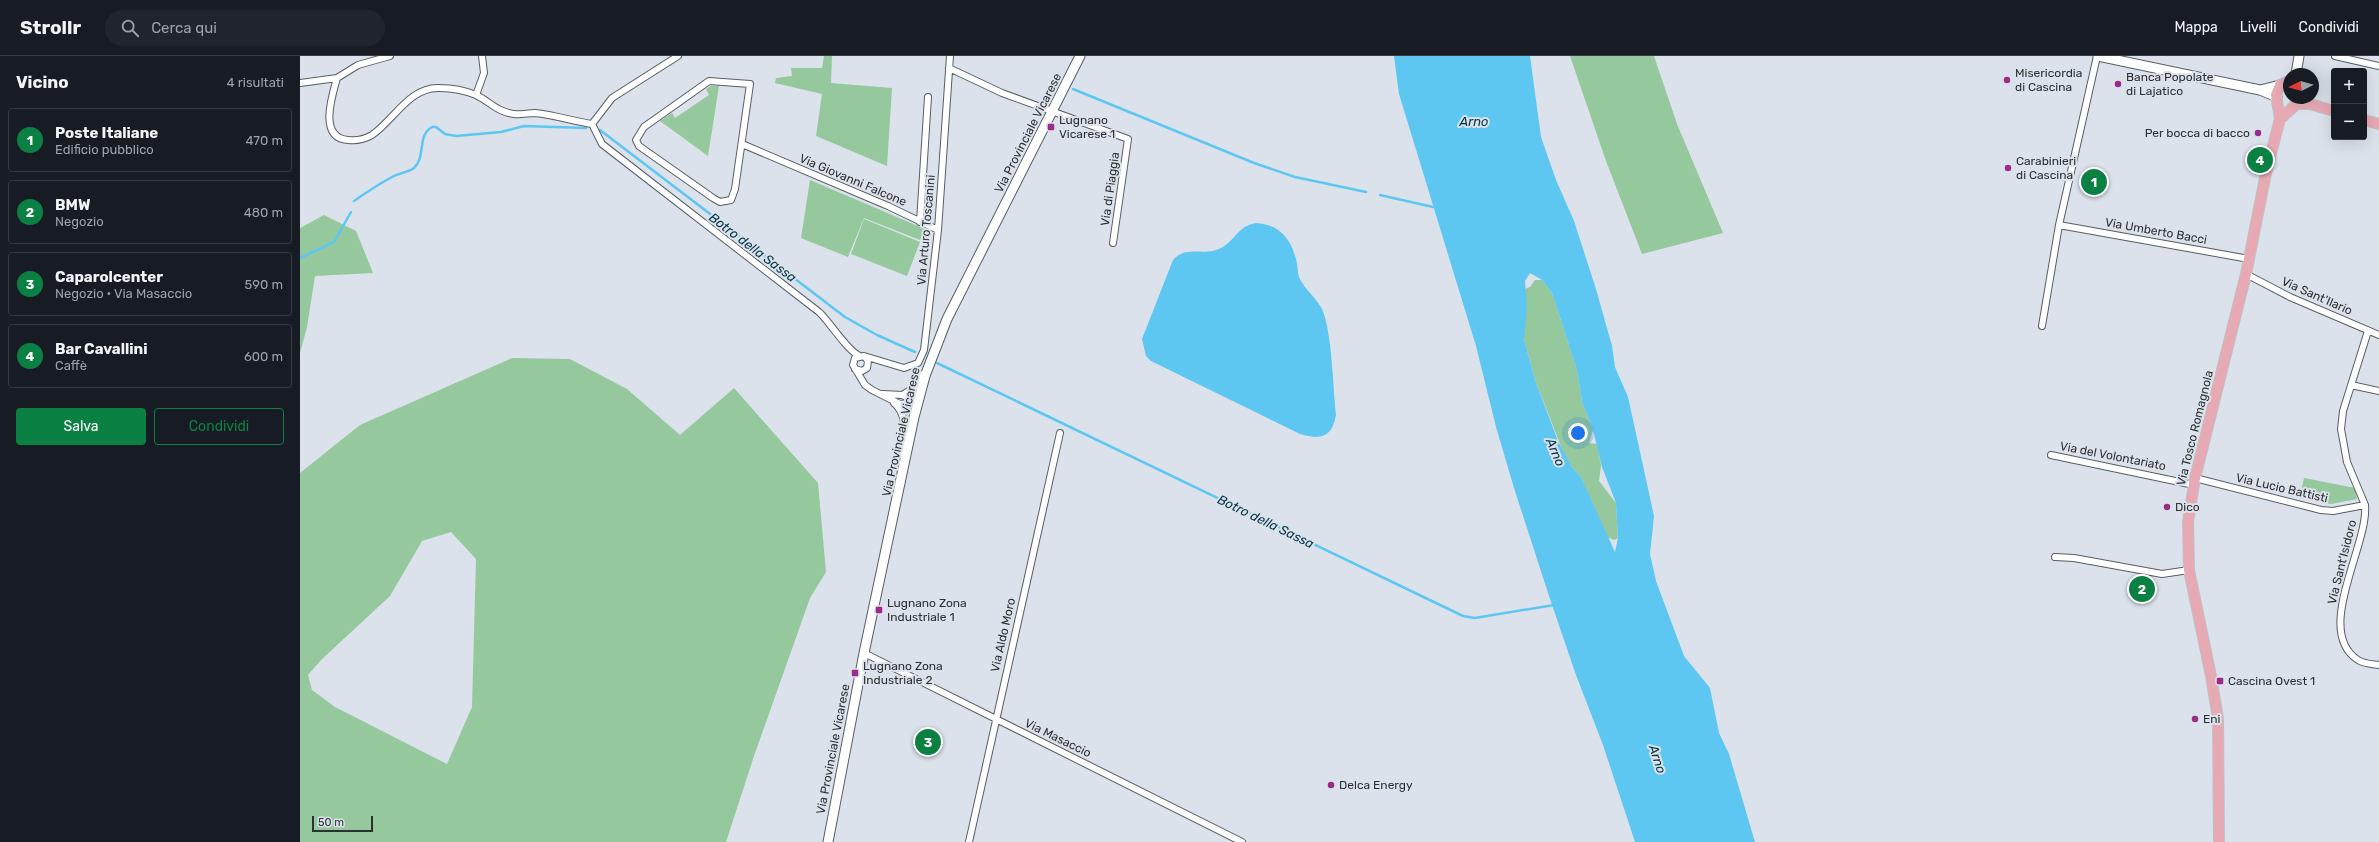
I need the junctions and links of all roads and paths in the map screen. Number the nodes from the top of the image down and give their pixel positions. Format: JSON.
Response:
{"nodes":[{"id":1,"x":390,"y":56,"type":"edge"},
{"id":2,"x":482,"y":56,"type":"edge"},
{"id":3,"x":678,"y":56,"type":"edge"},
{"id":4,"x":950,"y":56,"type":"edge"},
{"id":5,"x":1080,"y":56,"type":"edge"},
{"id":6,"x":2097,"y":56,"type":"edge"},
{"id":7,"x":2299,"y":56,"type":"edge"},
{"id":8,"x":2335,"y":56,"type":"edge"},
{"id":9,"x":2379,"y":66,"type":"edge"},
{"id":10,"x":949,"y":68,"type":"junction"},
{"id":11,"x":2294,"y":68,"type":"edge"},
{"id":12,"x":337,"y":78,"type":"junction"},
{"id":13,"x":2283,"y":80,"type":"edge"},
{"id":14,"x":300,"y":83,"type":"edge"},
{"id":15,"x":2283,"y":88,"type":"edge"},
{"id":16,"x":2260,"y":90,"type":"junction"},
{"id":17,"x":476,"y":95,"type":"junction"},
{"id":18,"x":928,"y":97,"type":"dead end"},
{"id":19,"x":2277,"y":98,"type":"junction"},
{"id":20,"x":2289,"y":104,"type":"edge"},
{"id":21,"x":2299,"y":104,"type":"edge"},
{"id":22,"x":2308,"y":104,"type":"edge"},
{"id":23,"x":2331,"y":110,"type":"edge"},
{"id":24,"x":1052,"y":112,"type":"junction"},
{"id":25,"x":2280,"y":119,"type":"junction"},
{"id":26,"x":2367,"y":121,"type":"edge"},
{"id":27,"x":592,"y":124,"type":"junction"},
{"id":28,"x":2379,"y":124,"type":"edge"},
{"id":29,"x":742,"y":144,"type":"junction"},
{"id":30,"x":920,"y":222,"type":"junction"},
{"id":31,"x":2060,"y":225,"type":"junction"},
{"id":32,"x":938,"y":230,"type":"junction"},
{"id":33,"x":1113,"y":243,"type":"dead end"},
{"id":34,"x":2249,"y":259,"type":"junction"},
{"id":35,"x":2246,"y":274,"type":"junction"},
{"id":36,"x":2042,"y":326,"type":"dead end"},
{"id":37,"x":2368,"y":331,"type":"junction"},
{"id":38,"x":2379,"y":335,"type":"edge"},
{"id":39,"x":848,"y":347,"type":"junction"},
{"id":40,"x":935,"y":349,"type":"junction"},
{"id":41,"x":862,"y":356,"type":"junction"},
{"id":42,"x":853,"y":362,"type":"junction"},
{"id":43,"x":878,"y":362,"type":"junction"},
{"id":44,"x":866,"y":368,"type":"junction"},
{"id":45,"x":855,"y":369,"type":"junction"},
{"id":46,"x":864,"y":382,"type":"junction"},
{"id":47,"x":2351,"y":384,"type":"junction"},
{"id":48,"x":2379,"y":391,"type":"edge"},
{"id":49,"x":878,"y":393,"type":"junction"},
{"id":50,"x":902,"y":395,"type":"junction"},
{"id":51,"x":892,"y":401,"type":"junction"},
{"id":52,"x":918,"y":402,"type":"junction"},
{"id":53,"x":1060,"y":433,"type":"dead end"},
{"id":54,"x":2051,"y":455,"type":"dead end"},
{"id":55,"x":903,"y":470,"type":"junction"},
{"id":56,"x":2194,"y":481,"type":"junction"},
{"id":57,"x":2365,"y":505,"type":"junction"},
{"id":58,"x":2055,"y":557,"type":"dead end"},
{"id":59,"x":2189,"y":570,"type":"junction"},
{"id":60,"x":864,"y":653,"type":"junction"},
{"id":61,"x":2379,"y":665,"type":"edge"},
{"id":62,"x":995,"y":719,"type":"junction"},
{"id":63,"x":828,"y":842,"type":"edge"},
{"id":64,"x":969,"y":842,"type":"edge"},
{"id":65,"x":1242,"y":842,"type":"edge"},
{"id":66,"x":2219,"y":842,"type":"edge"}],
"edges":[{"from":1,"to":12,"type":"street"},
{"from":2,"to":17,"type":"street"},
{"from":3,"to":27,"type":"street"},
{"from":4,"to":10,"type":"street","name":"Via Arturo Toscanini"},
{"from":5,"to":24,"type":"main road","name":"Via Provinciale Vicarese"},
{"from":6,"to":16,"type":"main road"},
{"from":6,"to":31,"type":"street"},
{"from":7,"to":11,"type":"main road","name":"Via Tosco Romagnola"},
{"from":8,"to":9,"type":"street"},
{"from":10,"to":24,"type":"street","name":"Via di Piaggia"},
{"from":10,"to":32,"type":"street","name":"Via Arturo Toscanini"},
{"from":12,"to":14,"type":"street"},
{"from":12,"to":17,"type":"street"},
{"from":13,"to":16,"type":"main road"},
{"from":15,"to":19,"type":"main road","name":"Via Tosco Romagnola"},
{"from":16,"to":19,"type":"main road"},
{"from":17,"to":27,"type":"street"},
{"from":18,"to":30,"type":"street"},
{"from":19,"to":20,"type":"main road"},
{"from":19,"to":25,"type":"main road","name":"Via Tosco Romagnola"},
{"from":21,"to":25,"type":"main road","name":"Via Tosco Romagnola"},
{"from":22,"to":23,"type":"main road"},
{"from":24,"to":33,"type":"street","name":"Via di Piaggia"},
{"from":24,"to":40,"type":"main road","name":"Via Provinciale Vicarese"},
{"from":25,"to":34,"type":"main road","name":"Via Tosco Romagnola"},
{"from":26,"to":28,"type":"main road"},
{"from":27,"to":39,"type":"street"},
{"from":29,"to":29,"type":"street"},
{"from":29,"to":30,"type":"street","name":"Via Giovanni Falcone"},
{"from":30,"to":32,"type":"street","name":"Via Giovanni Falcone"},
{"from":31,"to":34,"type":"street","name":"Via Umberto Bacci"},
{"from":31,"to":36,"type":"street"},
{"from":32,"to":43,"type":"street","name":"Via Arturo Toscanini"},
{"from":34,"to":35,"type":"main road","name":"Via Tosco Romagnola"},
{"from":35,"to":37,"type":"street","name":"Via Sant'Ilario"},
{"from":35,"to":56,"type":"main road","name":"Via Tosco Romagnola"},
{"from":37,"to":38,"type":"street","name":"Via Sant'Ilario"},
{"from":37,"to":47,"type":"street","name":"Via Sant'Isidoro"},
{"from":39,"to":41,"type":"street","name":"Via Arturo Toscanini"},
{"from":39,"to":42,"type":"street"},
{"from":40,"to":50,"type":"street"},
{"from":40,"to":52,"type":"main road","name":"Via Provinciale Vicarese"},
{"from":41,"to":42,"type":"street"},
{"from":41,"to":43,"type":"street","name":"Via Arturo Toscanini"},
{"from":41,"to":44,"type":"street"},
{"from":42,"to":45,"type":"street"},
{"from":43,"to":44,"type":"street"},
{"from":44,"to":45,"type":"street"},
{"from":44,"to":46,"type":"street"},
{"from":45,"to":46,"type":"street"},
{"from":46,"to":49,"type":"street"},
{"from":47,"to":48,"type":"street"},
{"from":47,"to":57,"type":"street","name":"Via Sant'Isidoro"},
{"from":49,"to":50,"type":"street"},
{"from":49,"to":51,"type":"street"},
{"from":50,"to":52,"type":"street"},
{"from":51,"to":52,"type":"street"},
{"from":51,"to":55,"type":"street"},
{"from":52,"to":55,"type":"main road","name":"Via Provinciale Vicarese"},
{"from":53,"to":62,"type":"street","name":"Via Aldo Moro"},
{"from":54,"to":56,"type":"street","name":"Via del Volontariato"},
{"from":55,"to":60,"type":"main road","name":"Via Provinciale Vicarese"},
{"from":56,"to":57,"type":"street","name":"Via Lucio Battisti"},
{"from":56,"to":59,"type":"main road","name":"Via Tosco Romagnola"},
{"from":57,"to":61,"type":"street","name":"Via Sant'Isidoro"},
{"from":58,"to":59,"type":"street"},
{"from":59,"to":66,"type":"main road","name":"Via Tosco Romagnola"},
{"from":60,"to":62,"type":"street","name":"Via Masaccio"},
{"from":60,"to":63,"type":"main road","name":"Via Provinciale Vicarese"},
{"from":62,"to":64,"type":"street","name":"Via Aldo Moro"},
{"from":62,"to":65,"type":"street","name":"Via Masaccio"}]}
